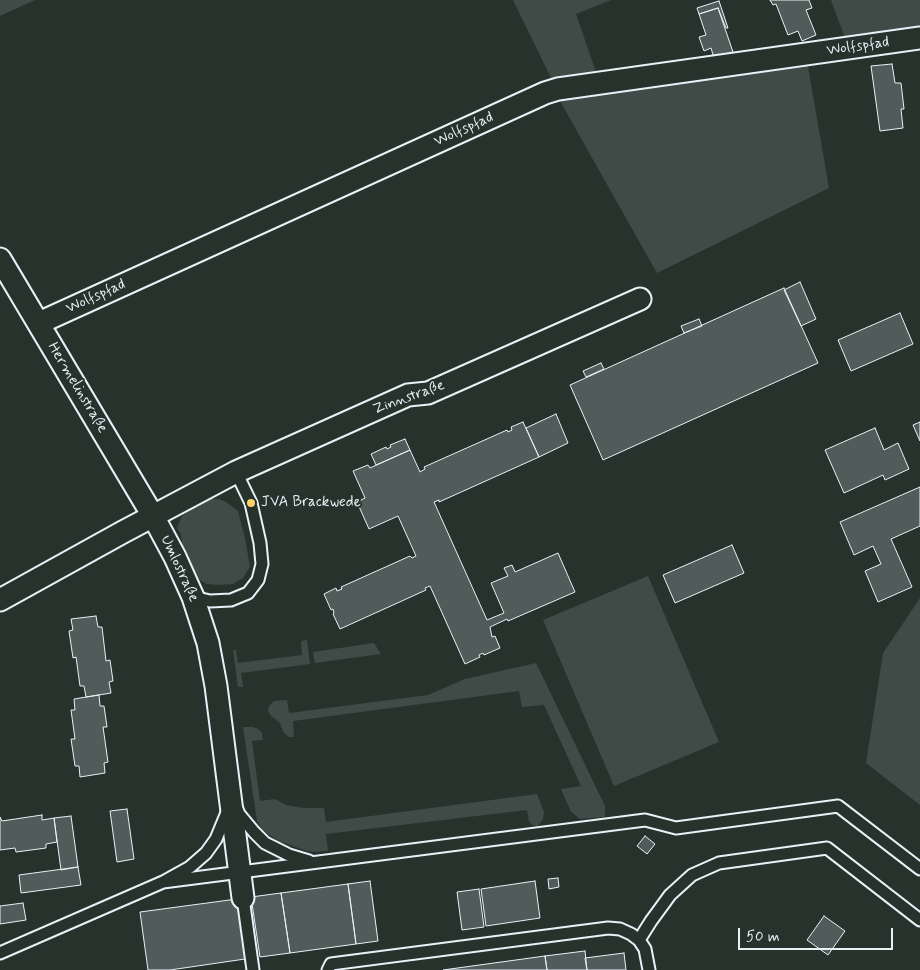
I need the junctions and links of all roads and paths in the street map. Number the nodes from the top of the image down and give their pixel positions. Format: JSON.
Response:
{"nodes":[{"id":1,"x":920,"y":38,"type":"edge"},
{"id":2,"x":0,"y":259,"type":"edge"},
{"id":3,"x":640,"y":299,"type":"dead end"},
{"id":4,"x":38,"y":323,"type":"junction"},
{"id":5,"x":236,"y":472,"type":"junction"},
{"id":6,"x":153,"y":516,"type":"junction"},
{"id":7,"x":193,"y":596,"type":"junction"},
{"id":8,"x":0,"y":600,"type":"edge"},
{"id":9,"x":231,"y":796,"type":"junction"},
{"id":10,"x":313,"y":863,"type":"junction"},
{"id":11,"x":920,"y":869,"type":"edge"},
{"id":12,"x":240,"y":872,"type":"junction"},
{"id":13,"x":163,"y":882,"type":"junction"},
{"id":14,"x":243,"y":898,"type":"joint"},
{"id":15,"x":920,"y":920,"type":"edge"},
{"id":16,"x":639,"y":940,"type":"junction"},
{"id":17,"x":0,"y":953,"type":"edge"},
{"id":18,"x":253,"y":970,"type":"edge"},
{"id":19,"x":328,"y":970,"type":"edge"},
{"id":20,"x":649,"y":970,"type":"edge"}],
"edges":[{"from":1,"to":4,"type":"street","name":"Wolfspfad"},
{"from":2,"to":4,"type":"street","name":"Hermelinstraße"},
{"from":3,"to":5,"type":"street","name":"Zinnstraße"},
{"from":4,"to":6,"type":"street","name":"Hermelinstraße"},
{"from":5,"to":6,"type":"street","name":"Zinnstraße"},
{"from":5,"to":7,"type":"lane"},
{"from":6,"to":7,"type":"street","name":"Umlostraße"},
{"from":6,"to":8,"type":"street"},
{"from":7,"to":9,"type":"street","name":"Umlostraße"},
{"from":9,"to":10,"type":"lane"},
{"from":9,"to":12,"type":"street","name":"Umlostraße"},
{"from":9,"to":13,"type":"lane","name":"Umlostraße"},
{"from":10,"to":11,"type":"lane"},
{"from":10,"to":12,"type":"lane"},
{"from":12,"to":13,"type":"lane"},
{"from":12,"to":14,"type":"street","name":"Umlostraße"},
{"from":13,"to":17,"type":"lane","name":"Umlostraße"},
{"from":14,"to":18,"type":"lane"},
{"from":15,"to":16,"type":"lane"},
{"from":16,"to":19,"type":"lane"},
{"from":16,"to":20,"type":"lane"}]}
